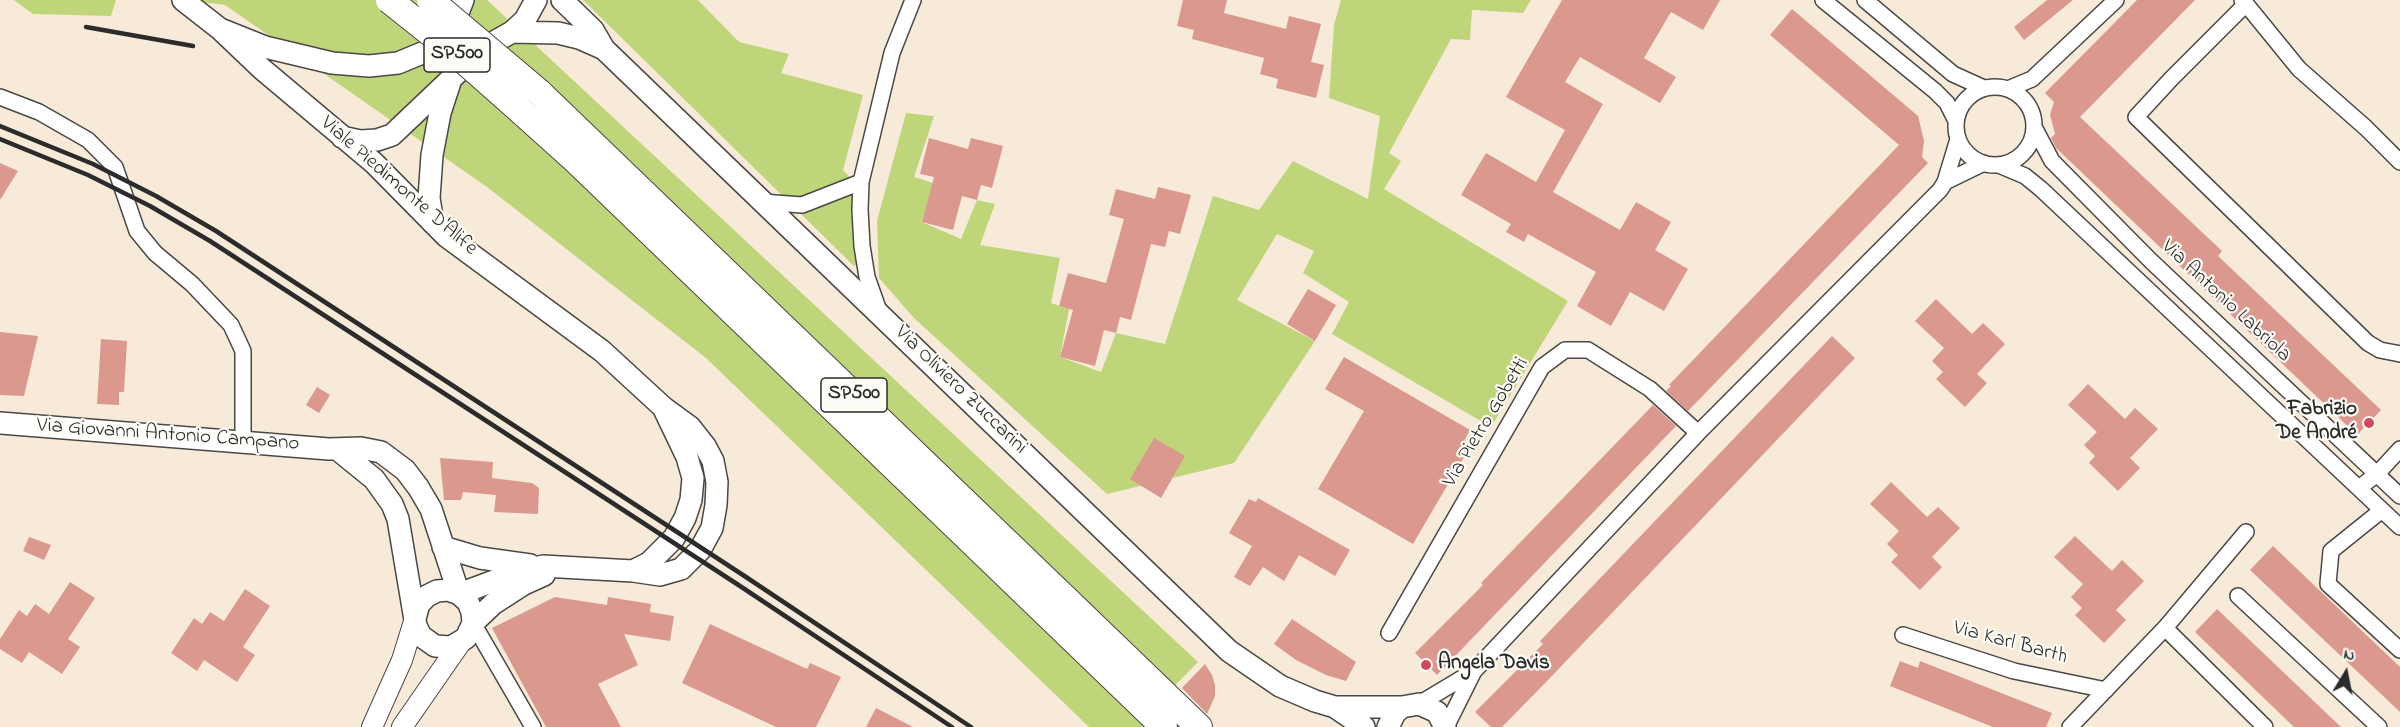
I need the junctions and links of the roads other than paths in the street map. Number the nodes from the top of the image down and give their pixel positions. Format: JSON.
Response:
{"nodes":[{"id":1,"x":183,"y":0,"type":"edge"},
{"id":2,"x":389,"y":0,"type":"edge"},
{"id":3,"x":430,"y":0,"type":"edge"},
{"id":4,"x":463,"y":0,"type":"edge"},
{"id":5,"x":536,"y":0,"type":"edge"},
{"id":6,"x":562,"y":0,"type":"edge"},
{"id":7,"x":913,"y":0,"type":"edge"},
{"id":8,"x":1823,"y":0,"type":"edge"},
{"id":9,"x":1865,"y":0,"type":"edge"},
{"id":10,"x":2116,"y":0,"type":"edge"},
{"id":11,"x":2244,"y":2,"type":"edge"},
{"id":12,"x":220,"y":29,"type":"junction"},
{"id":13,"x":513,"y":32,"type":"junction"},
{"id":14,"x":604,"y":49,"type":"junction"},
{"id":15,"x":452,"y":78,"type":"junction"},
{"id":16,"x":2032,"y":79,"type":"junction"},
{"id":17,"x":1984,"y":88,"type":"junction"},
{"id":18,"x":2008,"y":89,"type":"junction"},
{"id":19,"x":0,"y":97,"type":"edge"},
{"id":20,"x":2029,"y":107,"type":"junction"},
{"id":21,"x":1956,"y":121,"type":"junction"},
{"id":22,"x":2034,"y":127,"type":"junction"},
{"id":23,"x":342,"y":137,"type":"junction"},
{"id":24,"x":1958,"y":139,"type":"junction"},
{"id":25,"x":2400,"y":162,"type":"edge"},
{"id":26,"x":1991,"y":164,"type":"junction"},
{"id":27,"x":861,"y":182,"type":"junction"},
{"id":28,"x":1945,"y":182,"type":"junction"},
{"id":29,"x":762,"y":202,"type":"junction"},
{"id":30,"x":433,"y":223,"type":"junction"},
{"id":31,"x":880,"y":314,"type":"junction"},
{"id":32,"x":2400,"y":354,"type":"edge"},
{"id":33,"x":664,"y":408,"type":"junction"},
{"id":34,"x":0,"y":423,"type":"edge"},
{"id":35,"x":1698,"y":433,"type":"junction"},
{"id":36,"x":243,"y":442,"type":"junction"},
{"id":37,"x":337,"y":449,"type":"junction"},
{"id":38,"x":2400,"y":449,"type":"edge"},
{"id":39,"x":2377,"y":474,"type":"junction"},
{"id":40,"x":2358,"y":488,"type":"junction"},
{"id":41,"x":2400,"y":496,"type":"edge"},
{"id":42,"x":2382,"y":510,"type":"junction"},
{"id":43,"x":2400,"y":527,"type":"edge"},
{"id":44,"x":2246,"y":532,"type":"dead end"},
{"id":45,"x":443,"y":547,"type":"junction"},
{"id":46,"x":552,"y":567,"type":"junction"},
{"id":47,"x":633,"y":570,"type":"junction"},
{"id":48,"x":459,"y":594,"type":"junction"},
{"id":49,"x":2238,"y":596,"type":"dead end"},
{"id":50,"x":416,"y":615,"type":"junction"},
{"id":51,"x":473,"y":623,"type":"junction"},
{"id":52,"x":2164,"y":628,"type":"junction"},
{"id":53,"x":1389,"y":633,"type":"dead end"},
{"id":54,"x":1903,"y":636,"type":"dead end"},
{"id":55,"x":462,"y":642,"type":"junction"},
{"id":56,"x":2400,"y":650,"type":"edge"},
{"id":57,"x":1474,"y":671,"type":"junction"},
{"id":58,"x":2106,"y":690,"type":"junction"},
{"id":59,"x":1411,"y":706,"type":"junction"},
{"id":60,"x":1335,"y":707,"type":"junction"},
{"id":61,"x":1161,"y":713,"type":"edge"},
{"id":62,"x":372,"y":727,"type":"edge"},
{"id":63,"x":402,"y":727,"type":"edge"},
{"id":64,"x":533,"y":727,"type":"edge"},
{"id":65,"x":1199,"y":727,"type":"edge"},
{"id":66,"x":1364,"y":727,"type":"edge"},
{"id":67,"x":1388,"y":727,"type":"edge"},
{"id":68,"x":1445,"y":727,"type":"edge"},
{"id":69,"x":2070,"y":727,"type":"edge"},
{"id":70,"x":2265,"y":727,"type":"edge"},
{"id":71,"x":2379,"y":727,"type":"edge"}],
"edges":[{"from":1,"to":12,"type":"main road"},
{"from":2,"to":61,"type":"highway","number":"SP500","bridge":true},
{"from":3,"to":61,"type":"highway","number":"SP500","bridge":true},
{"from":4,"to":12,"type":"main road"},
{"from":5,"to":13,"type":"main road"},
{"from":6,"to":14,"type":"main road","name":"Via Oliviero Zuccarini"},
{"from":7,"to":27,"type":"street"},
{"from":8,"to":21,"type":"street"},
{"from":9,"to":17,"type":"street"},
{"from":10,"to":16,"type":"street"},
{"from":11,"to":25,"type":"street"},
{"from":11,"to":32,"type":"street"},
{"from":12,"to":23,"type":"main road","name":"Viale Piedimonte D'Alife"},
{"from":13,"to":14,"type":"main road","name":"Via Oliviero Zuccarini"},
{"from":13,"to":15,"type":"main road"},
{"from":14,"to":29,"type":"main road","name":"Via Oliviero Zuccarini"},
{"from":15,"to":23,"type":"main road"},
{"from":15,"to":30,"type":"main road"},
{"from":16,"to":18,"type":"street"},
{"from":16,"to":20,"type":"street"},
{"from":17,"to":18,"type":"street"},
{"from":17,"to":21,"type":"street"},
{"from":18,"to":20,"type":"street"},
{"from":19,"to":36,"type":"street"},
{"from":20,"to":22,"type":"street"},
{"from":21,"to":24,"type":"street"},
{"from":22,"to":26,"type":"street"},
{"from":22,"to":39,"type":"street","name":"Via Antonio Labriola"},
{"from":23,"to":30,"type":"main road","name":"Viale Piedimonte D'Alife"},
{"from":24,"to":26,"type":"street"},
{"from":24,"to":28,"type":"street"},
{"from":26,"to":28,"type":"street"},
{"from":26,"to":40,"type":"street","name":"Via Antonio Labriola"},
{"from":27,"to":29,"type":"street"},
{"from":27,"to":31,"type":"street"},
{"from":28,"to":35,"type":"street"},
{"from":29,"to":31,"type":"main road","name":"Via Oliviero Zuccarini"},
{"from":30,"to":33,"type":"main road","name":"Viale Piedimonte D'Alife"},
{"from":31,"to":60,"type":"main road","name":"Via Oliviero Zuccarini"},
{"from":33,"to":47,"type":"main road","name":"Viale Piedimonte D'Alife"},
{"from":33,"to":47,"type":"main road","name":"Viale Piedimonte D'Alife"},
{"from":34,"to":36,"type":"main road","name":"Via Giovanni Antonio Campano"},
{"from":35,"to":53,"type":"street","name":"Via Pietro Gobetti"},
{"from":35,"to":57,"type":"street"},
{"from":36,"to":37,"type":"main road","name":"Via Giovanni Antonio Campano"},
{"from":37,"to":45,"type":"main road","name":"Via Giovanni Antonio Campano"},
{"from":37,"to":50,"type":"main road"},
{"from":38,"to":39,"type":"street"},
{"from":39,"to":40,"type":"street"},
{"from":39,"to":41,"type":"street","name":"Via Antonio Labriola"},
{"from":40,"to":42,"type":"street","name":"Via Antonio Labriola"},
{"from":42,"to":43,"type":"street","name":"Via Antonio Labriola"},
{"from":42,"to":56,"type":"street"},
{"from":44,"to":52,"type":"street"},
{"from":45,"to":46,"type":"main road"},
{"from":45,"to":48,"type":"main road","name":"Via Giovanni Antonio Campano"},
{"from":46,"to":47,"type":"main road","name":"Viale Piedimonte D'Alife"},
{"from":46,"to":48,"type":"main road","name":"Viale Piedimonte D'Alife"},
{"from":46,"to":51,"type":"main road","name":"Viale Piedimonte D'Alife"},
{"from":48,"to":50,"type":"main road"},
{"from":48,"to":51,"type":"main road"},
{"from":49,"to":71,"type":"street"},
{"from":50,"to":55,"type":"main road"},
{"from":50,"to":62,"type":"street"},
{"from":51,"to":55,"type":"main road"},
{"from":51,"to":64,"type":"street"},
{"from":52,"to":58,"type":"street"},
{"from":52,"to":70,"type":"street"},
{"from":54,"to":58,"type":"street","name":"Via Karl Barth"},
{"from":55,"to":63,"type":"street"},
{"from":57,"to":59,"type":"street"},
{"from":57,"to":68,"type":"street"},
{"from":58,"to":69,"type":"street"},
{"from":59,"to":60,"type":"main road","name":"Via Oliviero Zuccarini"},
{"from":59,"to":67,"type":"main road"},
{"from":59,"to":68,"type":"main road"},
{"from":60,"to":66,"type":"main road","name":"Via Oliviero Zuccarini"},
{"from":61,"to":65,"type":"highway","number":"SP500"}]}
